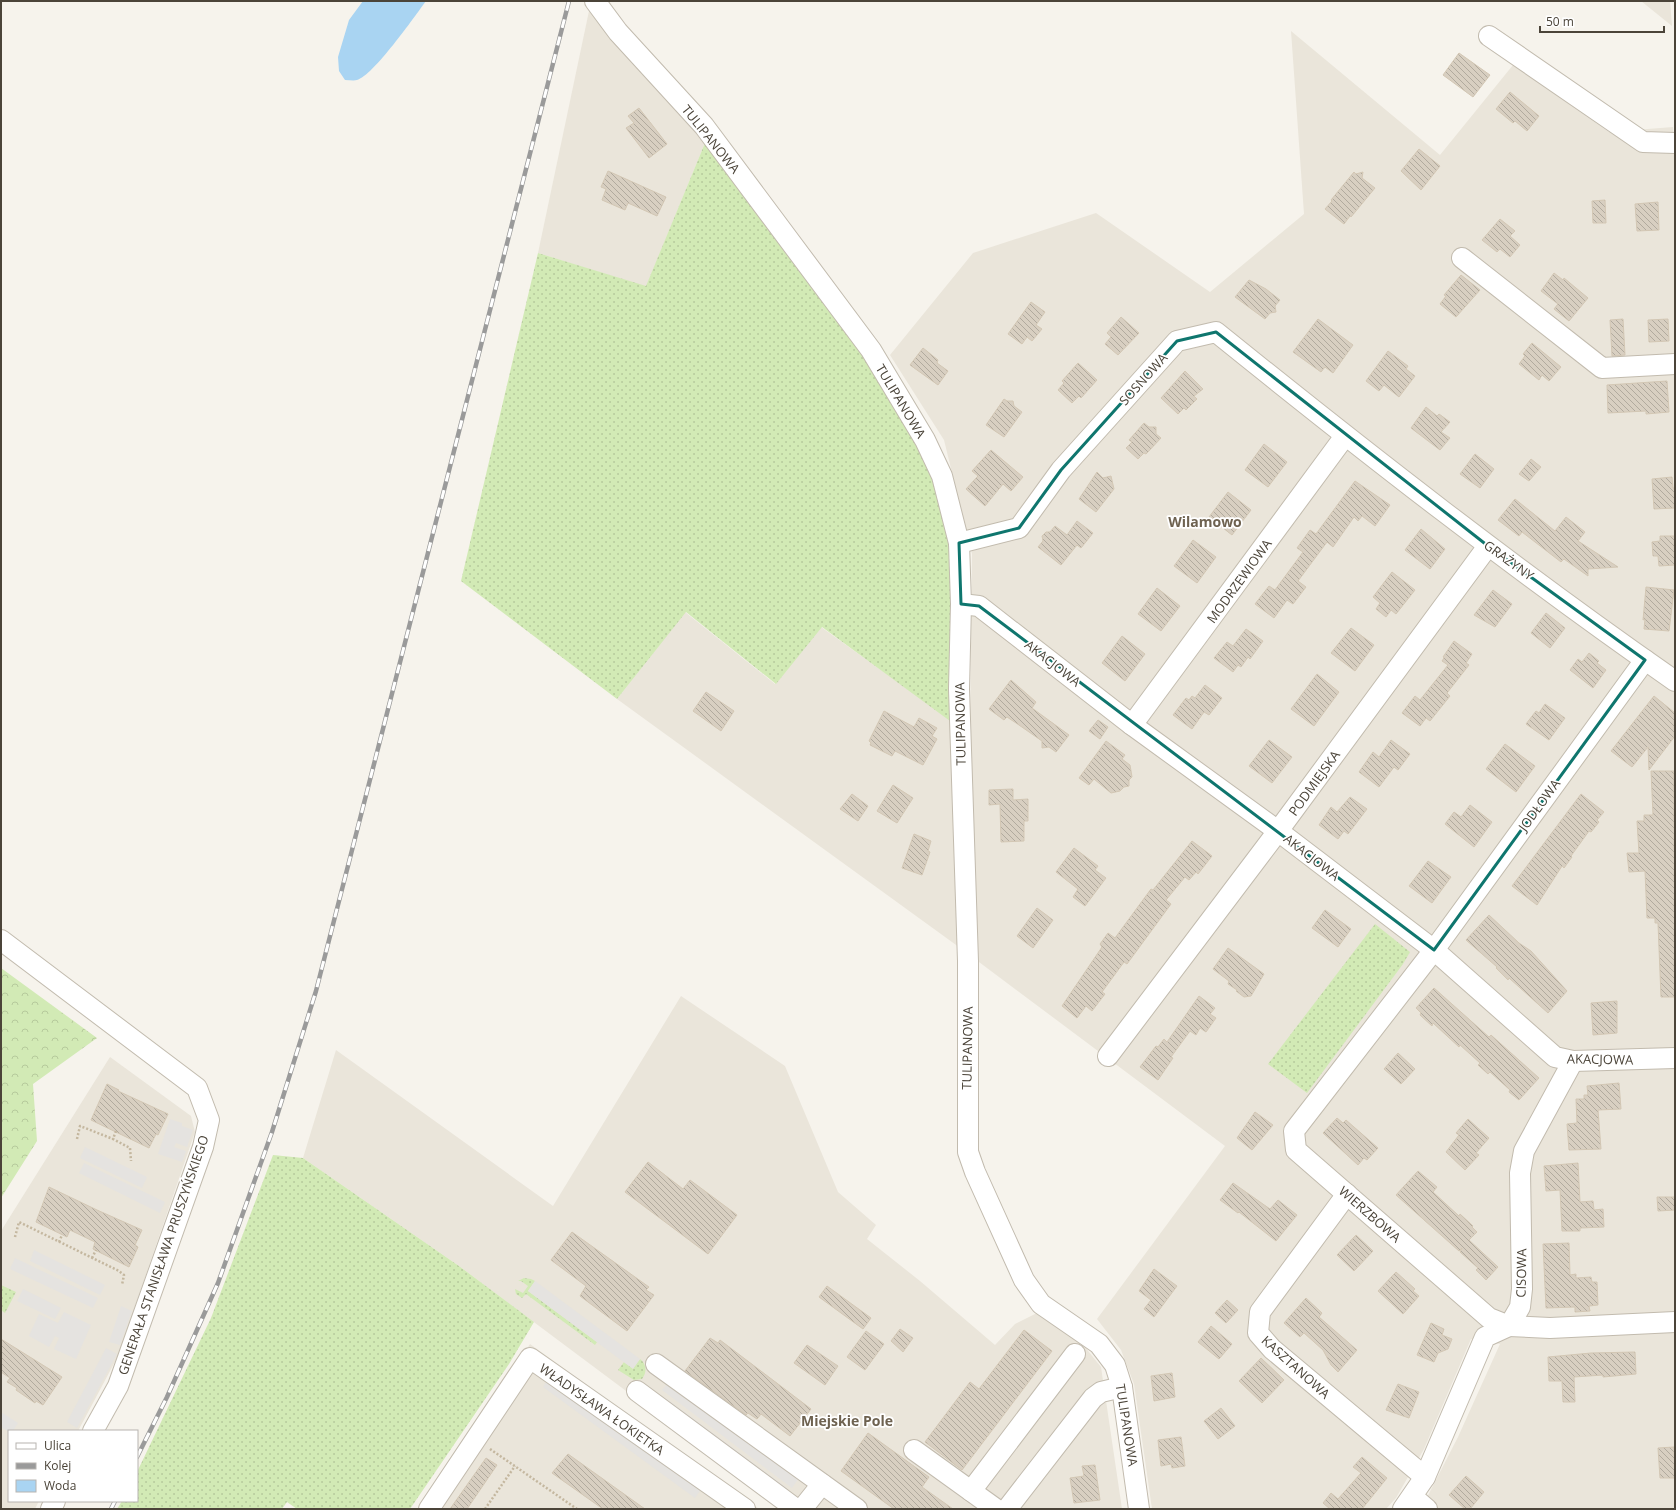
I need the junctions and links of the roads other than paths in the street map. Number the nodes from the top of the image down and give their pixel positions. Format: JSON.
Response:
{"nodes":[{"id":1,"x":595,"y":1,"type":"edge"},
{"id":2,"x":1488,"y":36,"type":"dead end"},
{"id":3,"x":1675,"y":143,"type":"edge"},
{"id":4,"x":1462,"y":258,"type":"dead end"},
{"id":5,"x":1675,"y":364,"type":"edge"},
{"id":6,"x":1345,"y":436,"type":"junction"},
{"id":7,"x":959,"y":543,"type":"junction"},
{"id":8,"x":1488,"y":546,"type":"junction"},
{"id":9,"x":961,"y":604,"type":"junction"},
{"id":10,"x":1645,"y":660,"type":"junction"},
{"id":11,"x":1675,"y":681,"type":"edge"},
{"id":12,"x":1132,"y":725,"type":"junction"},
{"id":13,"x":1278,"y":831,"type":"junction"},
{"id":14,"x":1,"y":940,"type":"edge"},
{"id":15,"x":1434,"y":950,"type":"junction"},
{"id":16,"x":1108,"y":1056,"type":"dead end"},
{"id":17,"x":1675,"y":1058,"type":"edge"},
{"id":18,"x":1573,"y":1061,"type":"junction"},
{"id":19,"x":1347,"y":1194,"type":"junction"},
{"id":20,"x":1675,"y":1322,"type":"edge"},
{"id":21,"x":1509,"y":1326,"type":"junction"},
{"id":22,"x":1075,"y":1354,"type":"dead end"},
{"id":23,"x":1122,"y":1387,"type":"junction"},
{"id":24,"x":94,"y":1430,"type":"edge"},
{"id":25,"x":914,"y":1450,"type":"dead end"},
{"id":26,"x":1425,"y":1477,"type":"junction"},
{"id":27,"x":822,"y":1484,"type":"junction"},
{"id":28,"x":972,"y":1491,"type":"junction"},
{"id":29,"x":1415,"y":1505,"type":"edge"},
{"id":30,"x":429,"y":1509,"type":"edge"},
{"id":31,"x":745,"y":1509,"type":"edge"},
{"id":32,"x":796,"y":1509,"type":"edge"},
{"id":33,"x":802,"y":1509,"type":"edge"},
{"id":34,"x":857,"y":1509,"type":"edge"},
{"id":35,"x":996,"y":1509,"type":"edge"},
{"id":36,"x":1007,"y":1509,"type":"edge"},
{"id":37,"x":1139,"y":1509,"type":"edge"}],
"edges":[{"from":1,"to":7,"type":"street","name":"TULIPANOWA"},
{"from":2,"to":3,"type":"street"},
{"from":4,"to":5,"type":"street"},
{"from":6,"to":7,"type":"street","name":"SOSNOWA"},
{"from":6,"to":8,"type":"street","name":"GRAŻYNY"},
{"from":6,"to":12,"type":"street","name":"MODRZEWIOWA"},
{"from":7,"to":9,"type":"street","name":"TULIPANOWA"},
{"from":8,"to":10,"type":"street","name":"GRAŻYNY"},
{"from":8,"to":13,"type":"street","name":"PODMIEJSKA"},
{"from":9,"to":12,"type":"street","name":"AKACJOWA"},
{"from":9,"to":23,"type":"street","name":"TULIPANOWA"},
{"from":10,"to":11,"type":"street","name":"GRAŻYNY"},
{"from":10,"to":15,"type":"street","name":"JODŁOWA"},
{"from":12,"to":13,"type":"street","name":"AKACJOWA"},
{"from":13,"to":15,"type":"street","name":"AKACJOWA"},
{"from":13,"to":16,"type":"street","name":"PODMIEJSKA"},
{"from":14,"to":24,"type":"street","name":"GENERAŁA STANISŁAWA PRUSZYŃSKIEGO"},
{"from":15,"to":18,"type":"street","name":"AKACJOWA"},
{"from":15,"to":19,"type":"street","name":"WIERZBOWA"},
{"from":17,"to":18,"type":"street","name":"AKACJOWA"},
{"from":18,"to":21,"type":"street","name":"CISOWA"},
{"from":19,"to":21,"type":"street","name":"WIERZBOWA"},
{"from":19,"to":26,"type":"street","name":"KASZTANOWA"},
{"from":20,"to":21,"type":"street","name":"WIERZBOWA"},
{"from":21,"to":26,"type":"street"},
{"from":22,"to":28,"type":"street"},
{"from":23,"to":36,"type":"street"},
{"from":23,"to":37,"type":"street","name":"TULIPANOWA"},
{"from":25,"to":28,"type":"street"},
{"from":26,"to":29,"type":"street"},
{"from":27,"to":32,"type":"street"},
{"from":27,"to":33,"type":"street"},
{"from":27,"to":34,"type":"street"},
{"from":28,"to":35,"type":"street"},
{"from":30,"to":31,"type":"street","name":"WŁADYSŁAWA ŁOKIETKA"}]}
